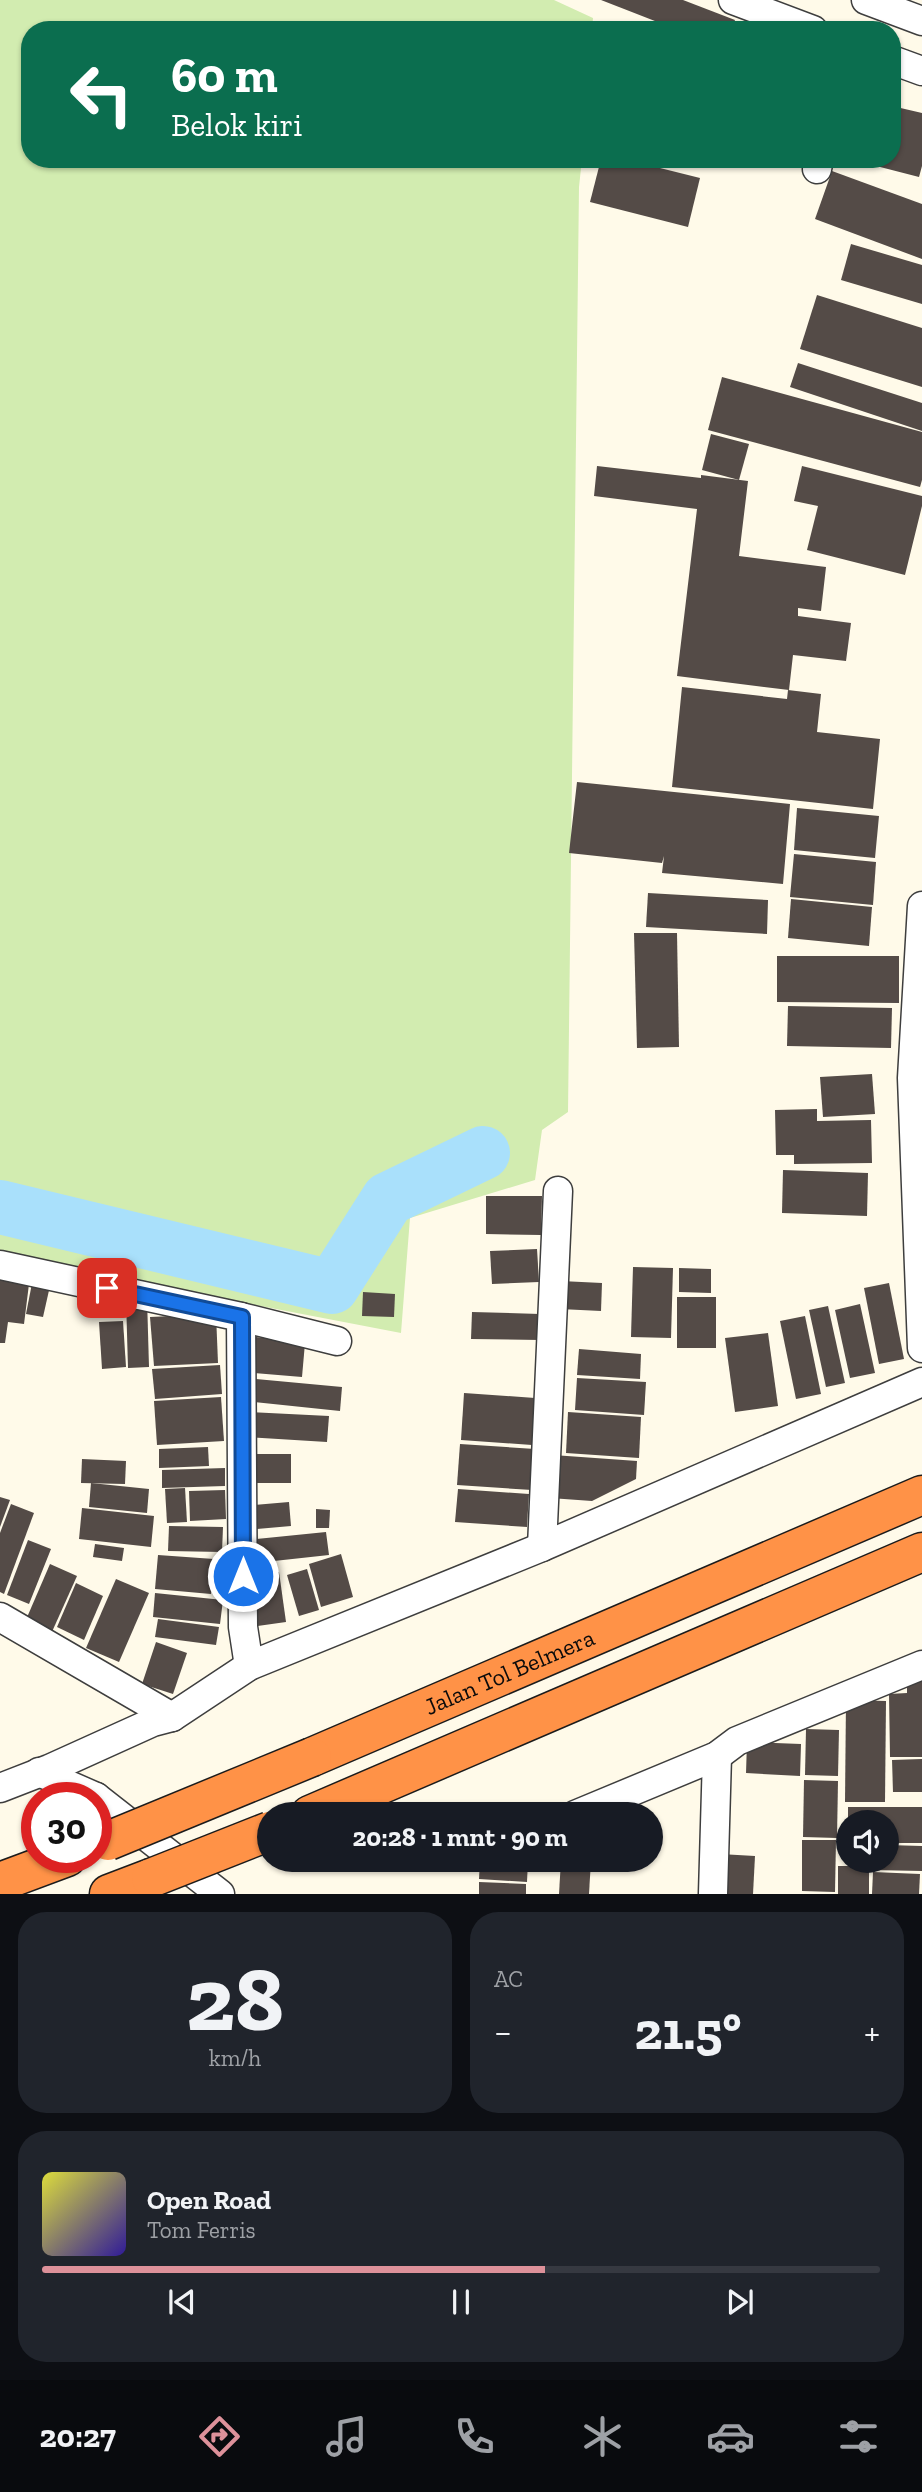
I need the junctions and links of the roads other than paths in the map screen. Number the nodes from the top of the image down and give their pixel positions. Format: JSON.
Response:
{"nodes":[{"id":1,"x":733,"y":0,"type":"edge"},
{"id":2,"x":866,"y":0,"type":"edge"},
{"id":3,"x":789,"y":21,"type":"edge"},
{"id":4,"x":922,"y":21,"type":"edge"},
{"id":5,"x":901,"y":63,"type":"edge"},
{"id":6,"x":922,"y":71,"type":"edge"},
{"id":7,"x":922,"y":906,"type":"edge"},
{"id":8,"x":558,"y":1191,"type":"dead end"},
{"id":9,"x":0,"y":1265,"type":"edge"},
{"id":10,"x":242,"y":1317,"type":"junction"},
{"id":11,"x":337,"y":1341,"type":"dead end"},
{"id":12,"x":922,"y":1348,"type":"edge"},
{"id":13,"x":922,"y":1382,"type":"edge"},
{"id":14,"x":922,"y":1495,"type":"edge"},
{"id":15,"x":541,"y":1547,"type":"junction"},
{"id":16,"x":922,"y":1552,"type":"edge"},
{"id":17,"x":0,"y":1617,"type":"edge"},
{"id":18,"x":922,"y":1665,"type":"edge"},
{"id":19,"x":248,"y":1666,"type":"junction"},
{"id":20,"x":163,"y":1720,"type":"junction"},
{"id":21,"x":718,"y":1756,"type":"junction"},
{"id":22,"x":44,"y":1770,"type":"junction"},
{"id":23,"x":67,"y":1782,"type":"edge"},
{"id":24,"x":0,"y":1788,"type":"edge"},
{"id":25,"x":341,"y":1802,"type":"edge"},
{"id":26,"x":607,"y":1802,"type":"edge"},
{"id":27,"x":112,"y":1810,"type":"edge"},
{"id":28,"x":257,"y":1836,"type":"edge"},
{"id":29,"x":112,"y":1839,"type":"edge"},
{"id":30,"x":24,"y":1873,"type":"edge"},
{"id":31,"x":0,"y":1882,"type":"edge"},
{"id":32,"x":109,"y":1894,"type":"edge"},
{"id":33,"x":220,"y":1894,"type":"edge"},
{"id":34,"x":713,"y":1894,"type":"edge"}],
"edges":[{"from":1,"to":3,"type":"street"},
{"from":2,"to":4,"type":"street"},
{"from":5,"to":6,"type":"street"},
{"from":7,"to":12,"type":"street"},
{"from":8,"to":15,"type":"street"},
{"from":9,"to":10,"type":"street"},
{"from":10,"to":11,"type":"street"},
{"from":10,"to":19,"type":"street"},
{"from":13,"to":15,"type":"street"},
{"from":14,"to":29,"type":"highway","name":"Jalan Tol Belmera","bridge":true},
{"from":15,"to":19,"type":"street"},
{"from":16,"to":25,"type":"highway"},
{"from":17,"to":20,"type":"street"},
{"from":18,"to":21,"type":"street"},
{"from":19,"to":20,"type":"street"},
{"from":20,"to":22,"type":"street"},
{"from":21,"to":26,"type":"street"},
{"from":21,"to":34,"type":"street"},
{"from":22,"to":23,"type":"street"},
{"from":22,"to":24,"type":"street"},
{"from":27,"to":33,"type":"street"},
{"from":28,"to":32,"type":"highway","bridge":true},
{"from":30,"to":31,"type":"highway"}]}
